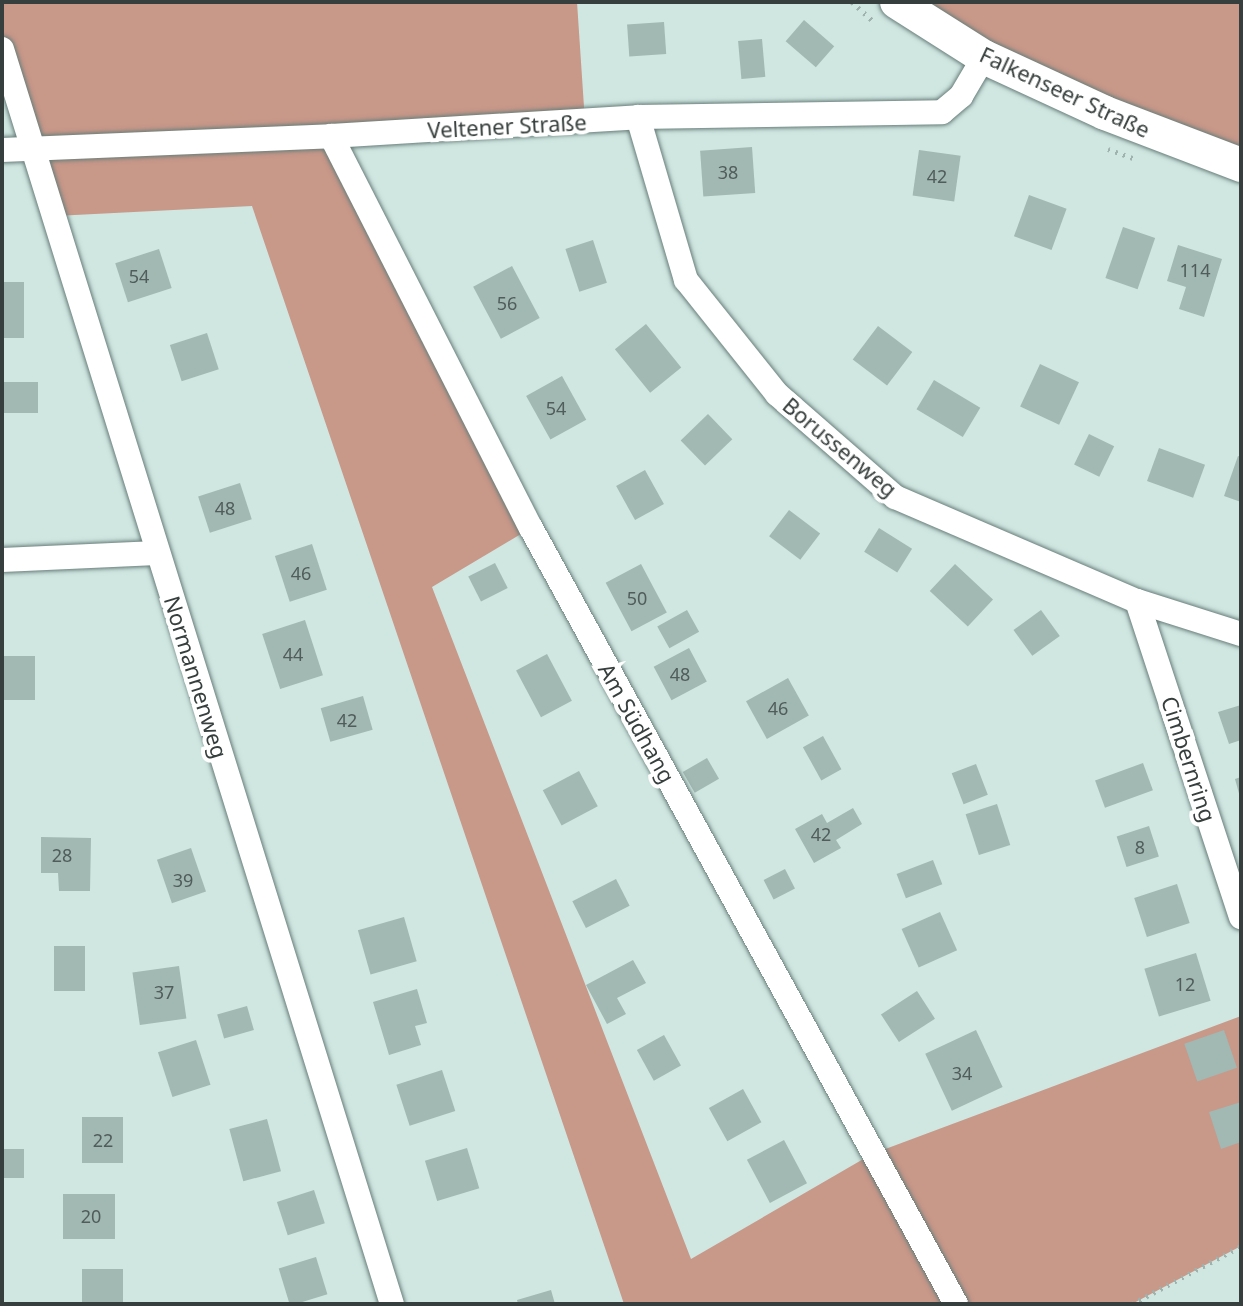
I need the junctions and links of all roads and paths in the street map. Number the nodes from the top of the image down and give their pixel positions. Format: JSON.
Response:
{"nodes":[{"id":1,"x":897,"y":2,"type":"edge"},
{"id":2,"x":2,"y":49,"type":"edge"},
{"id":3,"x":984,"y":57,"type":"junction"},
{"id":4,"x":638,"y":117,"type":"junction"},
{"id":5,"x":331,"y":136,"type":"junction"},
{"id":6,"x":32,"y":149,"type":"junction"},
{"id":7,"x":2,"y":150,"type":"edge"},
{"id":8,"x":1241,"y":165,"type":"edge"},
{"id":9,"x":157,"y":553,"type":"junction"},
{"id":10,"x":2,"y":560,"type":"edge"},
{"id":11,"x":1137,"y":601,"type":"junction"},
{"id":12,"x":1241,"y":634,"type":"edge"},
{"id":13,"x":1241,"y":917,"type":"edge"},
{"id":14,"x":1241,"y":1246,"type":"edge"},
{"id":15,"x":392,"y":1304,"type":"edge"},
{"id":16,"x":956,"y":1304,"type":"edge"},
{"id":17,"x":1132,"y":1304,"type":"edge"}],
"edges":[{"from":1,"to":3,"type":"main road","name":"Falkenseer Straße"},
{"from":2,"to":6,"type":"street","name":"Normannenweg"},
{"from":3,"to":4,"type":"street","name":"Veltener Straße"},
{"from":3,"to":8,"type":"main road","name":"Falkenseer Straße"},
{"from":4,"to":5,"type":"street","name":"Veltener Straße"},
{"from":4,"to":11,"type":"street","name":"Borussenweg"},
{"from":5,"to":6,"type":"street","name":"Veltener Straße"},
{"from":5,"to":16,"type":"street","name":"Am Südhang"},
{"from":6,"to":7,"type":"street","name":"Veltener Straße"},
{"from":6,"to":9,"type":"street","name":"Normannenweg"},
{"from":9,"to":10,"type":"street"},
{"from":9,"to":15,"type":"street","name":"Normannenweg"},
{"from":11,"to":12,"type":"street","name":"Borussenweg"},
{"from":11,"to":13,"type":"street","name":"Cimbernring"},
{"from":14,"to":17,"type":"path"}]}
